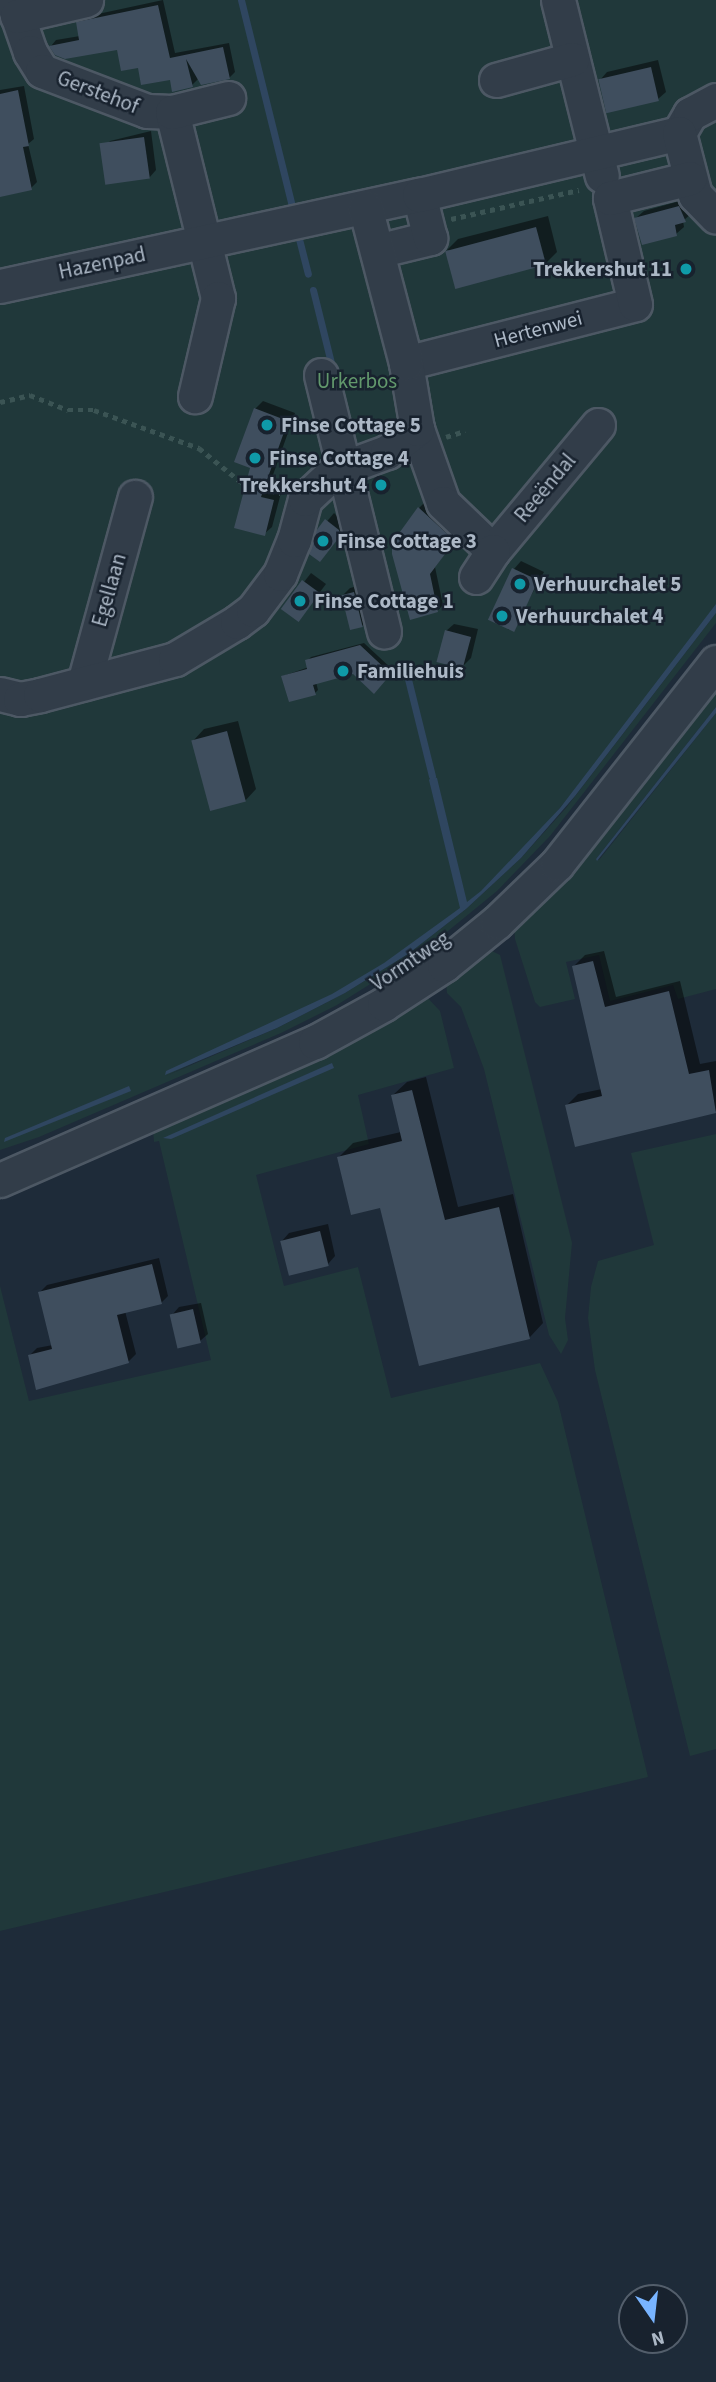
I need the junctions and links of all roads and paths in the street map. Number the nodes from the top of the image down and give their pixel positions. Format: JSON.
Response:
{"nodes":[{"id":1,"x":86,"y":0,"type":"edge"},
{"id":2,"x":558,"y":0,"type":"edge"},
{"id":3,"x":15,"y":8,"type":"edge"},
{"id":4,"x":572,"y":59,"type":"junction"},
{"id":5,"x":496,"y":80,"type":"dead end"},
{"id":6,"x":228,"y":98,"type":"dead end"},
{"id":7,"x":716,"y":100,"type":"edge"},
{"id":8,"x":172,"y":112,"type":"junction"},
{"id":9,"x":679,"y":133,"type":"junction"},
{"id":10,"x":603,"y":178,"type":"junction"},
{"id":11,"x":690,"y":178,"type":"junction"},
{"id":12,"x":365,"y":207,"type":"junction"},
{"id":13,"x":423,"y":210,"type":"junction"},
{"id":14,"x":716,"y":217,"type":"edge"},
{"id":15,"x":204,"y":241,"type":"junction"},
{"id":16,"x":377,"y":251,"type":"junction"},
{"id":17,"x":0,"y":286,"type":"edge"},
{"id":18,"x":406,"y":363,"type":"junction"},
{"id":19,"x":321,"y":375,"type":"dead end"},
{"id":20,"x":195,"y":396,"type":"dead end"},
{"id":21,"x":0,"y":402,"type":"edge"},
{"id":22,"x":597,"y":425,"type":"dead end"},
{"id":23,"x":417,"y":429,"type":"junction"},
{"id":24,"x":343,"y":467,"type":"junction"},
{"id":25,"x":135,"y":497,"type":"dead end"},
{"id":26,"x":304,"y":499,"type":"junction"},
{"id":27,"x":384,"y":631,"type":"dead end"},
{"id":28,"x":716,"y":662,"type":"edge"},
{"id":29,"x":83,"y":683,"type":"junction"},
{"id":30,"x":0,"y":694,"type":"edge"},
{"id":31,"x":0,"y":1180,"type":"edge"}],
"edges":[{"from":1,"to":3,"type":"street","name":"Gerstehof"},
{"from":2,"to":4,"type":"street"},
{"from":3,"to":8,"type":"street","name":"Gerstehof"},
{"from":4,"to":5,"type":"street"},
{"from":4,"to":10,"type":"street"},
{"from":6,"to":8,"type":"street","name":"Gerstehof"},
{"from":7,"to":9,"type":"street"},
{"from":8,"to":15,"type":"street"},
{"from":9,"to":10,"type":"street"},
{"from":9,"to":11,"type":"street"},
{"from":10,"to":11,"type":"street"},
{"from":10,"to":13,"type":"street","name":"Hazenpad"},
{"from":10,"to":13,"type":"path"},
{"from":10,"to":18,"type":"street","name":"Hertenwei"},
{"from":11,"to":14,"type":"street"},
{"from":12,"to":13,"type":"street","name":"Hazenpad"},
{"from":12,"to":15,"type":"street","name":"Hazenpad"},
{"from":12,"to":16,"type":"street","name":"Reeëndal"},
{"from":13,"to":16,"type":"street"},
{"from":15,"to":17,"type":"street","name":"Hazenpad"},
{"from":15,"to":20,"type":"street"},
{"from":16,"to":18,"type":"street","name":"Reeëndal"},
{"from":18,"to":23,"type":"street","name":"Reeëndal"},
{"from":19,"to":24,"type":"street"},
{"from":21,"to":26,"type":"path"},
{"from":22,"to":23,"type":"street","name":"Reeëndal"},
{"from":23,"to":24,"type":"street"},
{"from":24,"to":26,"type":"street"},
{"from":24,"to":27,"type":"street"},
{"from":25,"to":29,"type":"street","name":"Egellaan"},
{"from":26,"to":29,"type":"street"},
{"from":28,"to":31,"type":"street","name":"Vormtweg"},
{"from":29,"to":30,"type":"street"}]}
